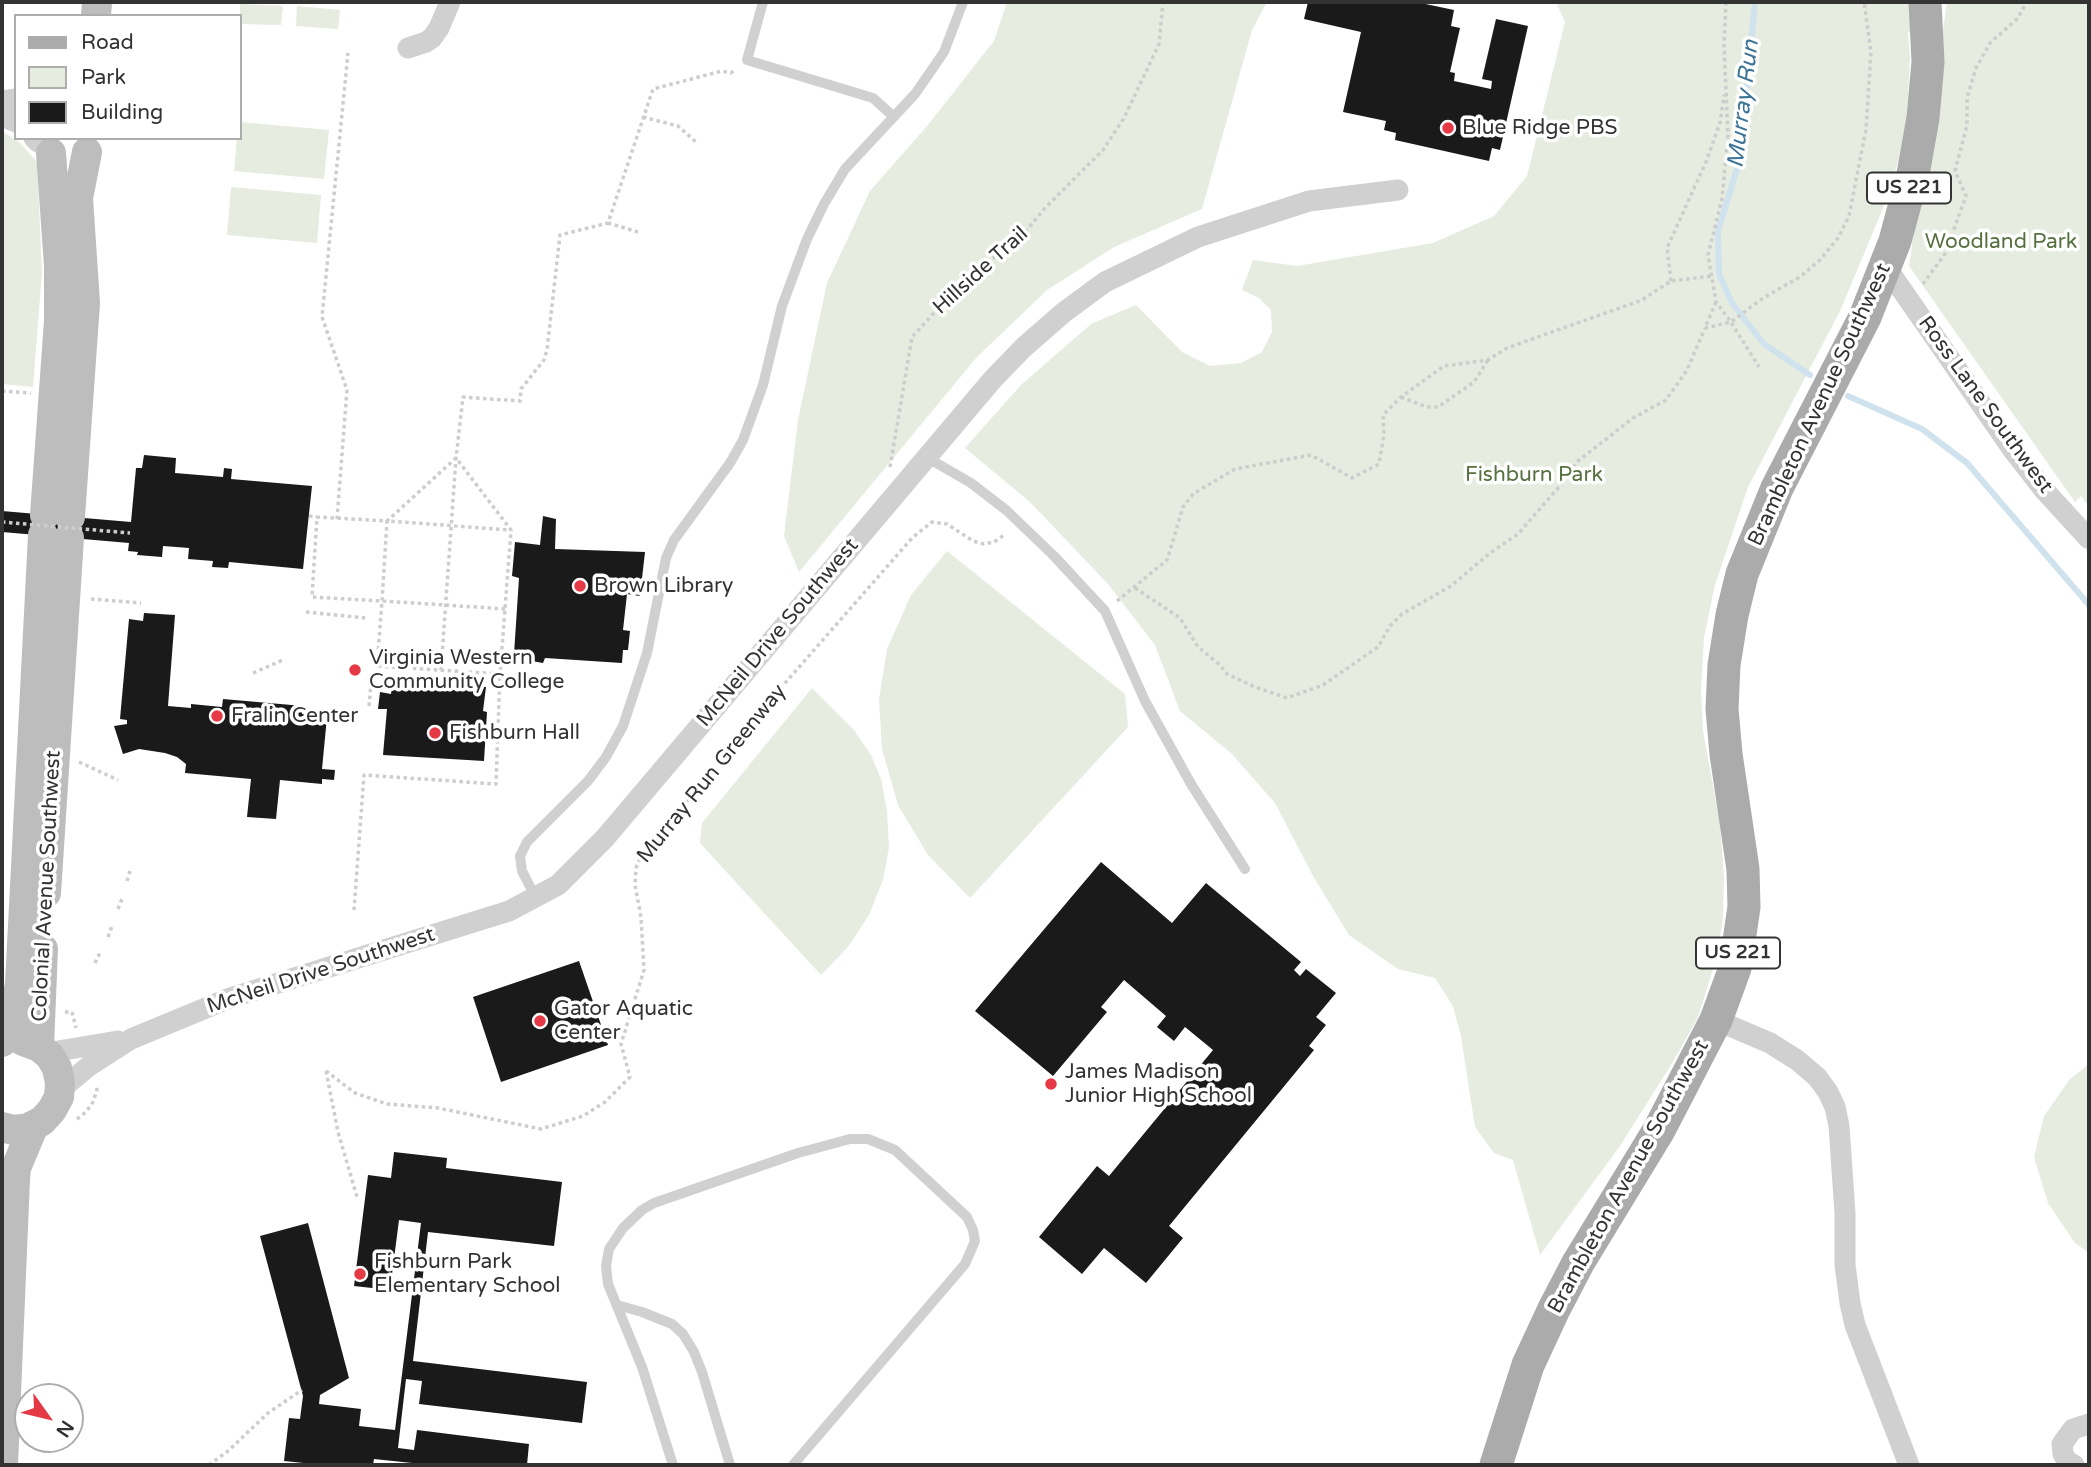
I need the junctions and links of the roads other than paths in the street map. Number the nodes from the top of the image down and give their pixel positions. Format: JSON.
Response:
{"nodes":[{"id":1,"x":450,"y":2,"type":"edge"},
{"id":2,"x":763,"y":2,"type":"edge"},
{"id":3,"x":963,"y":2,"type":"edge"},
{"id":4,"x":1925,"y":2,"type":"edge"},
{"id":5,"x":408,"y":48,"type":"dead end"},
{"id":6,"x":894,"y":117,"type":"junction"},
{"id":7,"x":40,"y":143,"type":"edge"},
{"id":8,"x":93,"y":145,"type":"edge"},
{"id":9,"x":1398,"y":190,"type":"dead end"},
{"id":10,"x":1886,"y":267,"type":"junction"},
{"id":11,"x":926,"y":457,"type":"junction"},
{"id":12,"x":57,"y":526,"type":"junction"},
{"id":13,"x":2089,"y":539,"type":"edge"},
{"id":14,"x":1245,"y":869,"type":"dead end"},
{"id":15,"x":536,"y":898,"type":"junction"},
{"id":16,"x":1716,"y":1020,"type":"junction"},
{"id":17,"x":131,"y":1039,"type":"junction"},
{"id":18,"x":2,"y":1042,"type":"edge"},
{"id":19,"x":43,"y":1050,"type":"junction"},
{"id":20,"x":60,"y":1090,"type":"junction"},
{"id":21,"x":34,"y":1125,"type":"junction"},
{"id":22,"x":2,"y":1127,"type":"edge"},
{"id":23,"x":617,"y":1305,"type":"junction"},
{"id":24,"x":2089,"y":1424,"type":"edge"},
{"id":25,"x":3,"y":1465,"type":"edge"},
{"id":26,"x":673,"y":1465,"type":"edge"},
{"id":27,"x":730,"y":1465,"type":"edge"},
{"id":28,"x":793,"y":1465,"type":"edge"},
{"id":29,"x":1496,"y":1465,"type":"edge"},
{"id":30,"x":1909,"y":1465,"type":"edge"},
{"id":31,"x":2074,"y":1465,"type":"edge"}],
"edges":[{"from":1,"to":5,"type":"street"},
{"from":2,"to":6,"type":"lane"},
{"from":3,"to":6,"type":"lane"},
{"from":4,"to":10,"type":"main road","name":"Brambleton Avenue Southwest","number":"US 221"},
{"from":6,"to":15,"type":"lane"},
{"from":7,"to":8,"type":"main road"},
{"from":7,"to":12,"type":"main road","name":"Colonial Avenue Southwest"},
{"from":8,"to":12,"type":"main road","name":"Colonial Avenue Southwest"},
{"from":9,"to":11,"type":"street","name":"McNeil Drive Southwest"},
{"from":10,"to":13,"type":"street","name":"Ross Lane Southwest"},
{"from":10,"to":16,"type":"main road","name":"Brambleton Avenue Southwest","number":"US 221"},
{"from":11,"to":14,"type":"lane"},
{"from":11,"to":15,"type":"street","name":"McNeil Drive Southwest"},
{"from":12,"to":18,"type":"main road","name":"Colonial Avenue Southwest"},
{"from":12,"to":19,"type":"main road","name":"Colonial Avenue Southwest"},
{"from":15,"to":17,"type":"street","name":"McNeil Drive Southwest"},
{"from":16,"to":29,"type":"main road","name":"Brambleton Avenue Southwest","number":"US 221"},
{"from":16,"to":30,"type":"street"},
{"from":17,"to":19,"type":"street","name":"McNeil Drive Southwest"},
{"from":17,"to":20,"type":"street","name":"McNeil Drive Southwest"},
{"from":18,"to":19,"type":"main road"},
{"from":19,"to":20,"type":"main road","name":"Colonial Avenue Southwest"},
{"from":20,"to":21,"type":"main road"},
{"from":21,"to":22,"type":"main road"},
{"from":21,"to":25,"type":"main road"},
{"from":23,"to":26,"type":"lane"},
{"from":23,"to":27,"type":"lane"},
{"from":23,"to":28,"type":"lane"},
{"from":24,"to":31,"type":"street"}]}
